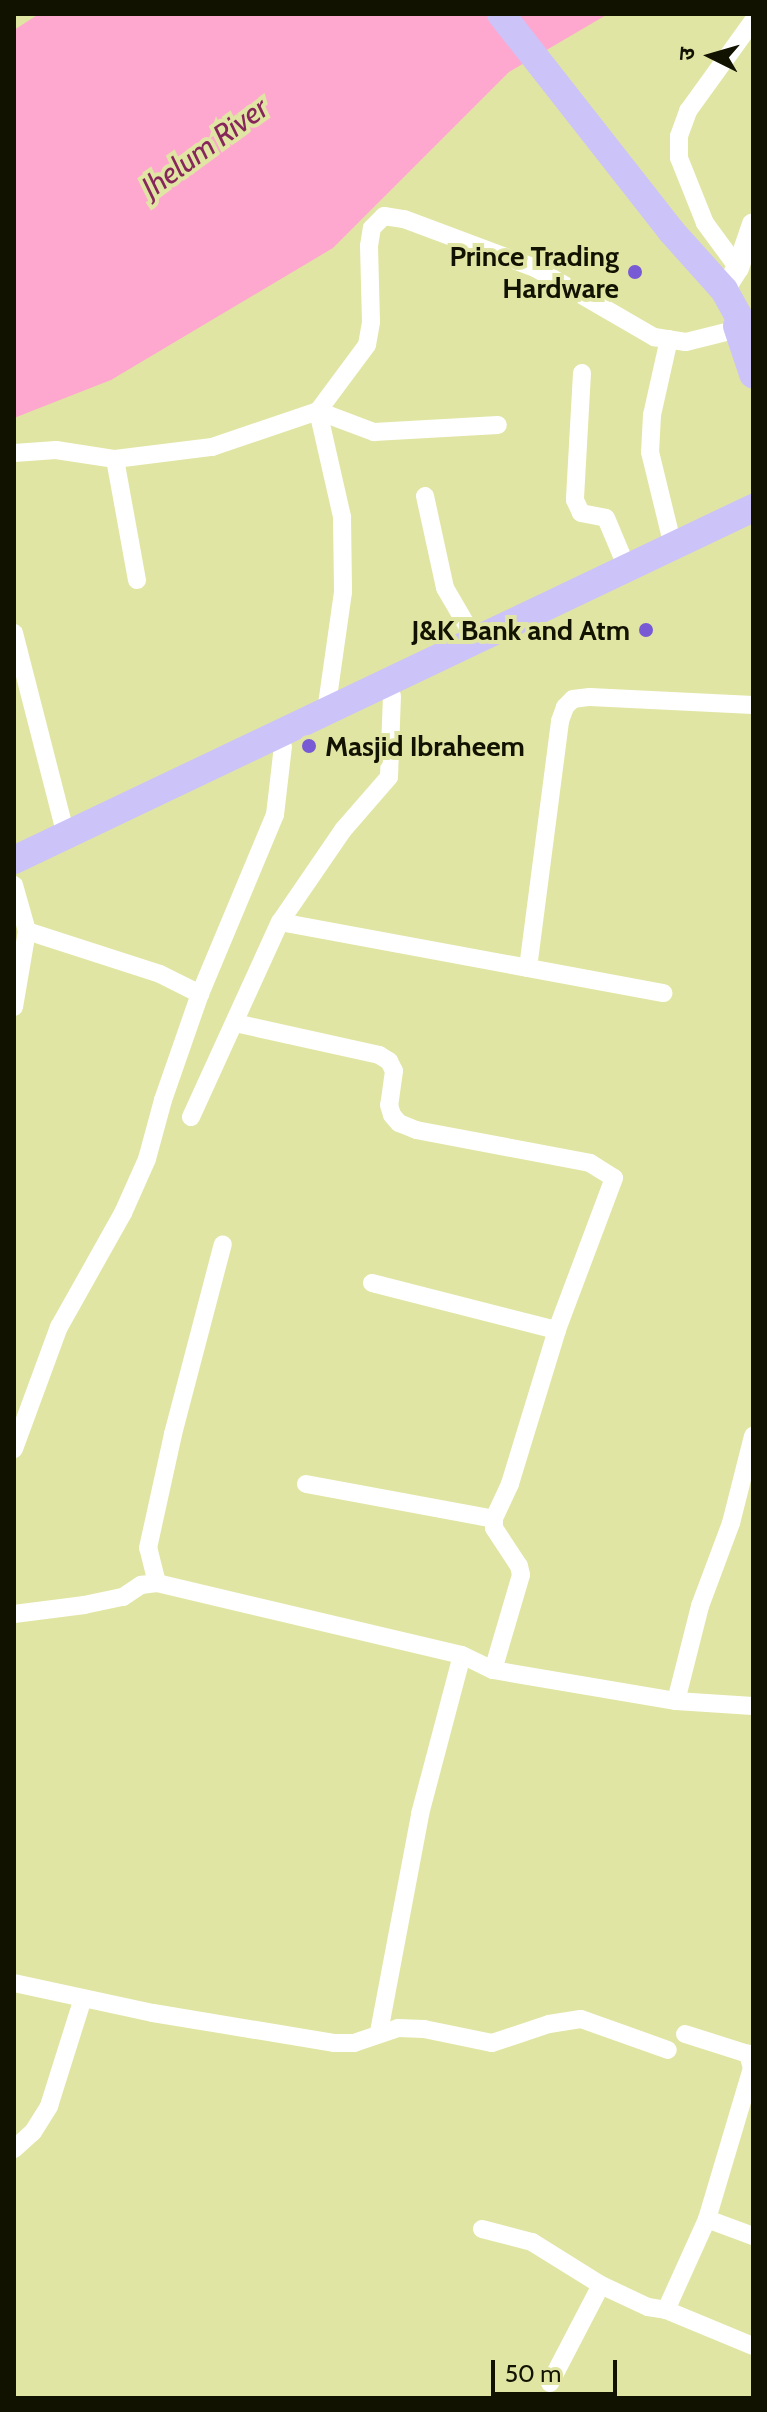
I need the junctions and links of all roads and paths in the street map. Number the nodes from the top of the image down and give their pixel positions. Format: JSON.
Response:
{"nodes":[{"id":1,"x":501,"y":14,"type":"edge"},
{"id":2,"x":753,"y":21,"type":"edge"},
{"id":3,"x":753,"y":224,"type":"edge"},
{"id":4,"x":731,"y":279,"type":"junction"},
{"id":5,"x":744,"y":329,"type":"edge"},
{"id":6,"x":669,"y":339,"type":"junction"},
{"id":7,"x":582,"y":373,"type":"dead end"},
{"id":8,"x":753,"y":374,"type":"edge"},
{"id":9,"x":318,"y":411,"type":"junction"},
{"id":10,"x":498,"y":425,"type":"dead end"},
{"id":11,"x":14,"y":453,"type":"edge"},
{"id":12,"x":115,"y":459,"type":"junction"},
{"id":13,"x":425,"y":496,"type":"dead end"},
{"id":14,"x":753,"y":508,"type":"edge"},
{"id":15,"x":753,"y":529,"type":"edge"},
{"id":16,"x":673,"y":546,"type":"junction"},
{"id":17,"x":627,"y":568,"type":"junction"},
{"id":18,"x":137,"y":580,"type":"dead end"},
{"id":19,"x":14,"y":633,"type":"edge"},
{"id":20,"x":476,"y":641,"type":"junction"},
{"id":21,"x":392,"y":696,"type":"junction"},
{"id":22,"x":753,"y":705,"type":"edge"},
{"id":23,"x":326,"y":712,"type":"junction"},
{"id":24,"x":283,"y":746,"type":"junction"},
{"id":25,"x":66,"y":835,"type":"junction"},
{"id":26,"x":14,"y":860,"type":"edge"},
{"id":27,"x":14,"y":882,"type":"edge"},
{"id":28,"x":280,"y":922,"type":"junction"},
{"id":29,"x":27,"y":931,"type":"junction"},
{"id":30,"x":528,"y":968,"type":"junction"},
{"id":31,"x":663,"y":993,"type":"dead end"},
{"id":32,"x":200,"y":994,"type":"junction"},
{"id":33,"x":14,"y":1007,"type":"edge"},
{"id":34,"x":235,"y":1023,"type":"junction"},
{"id":35,"x":191,"y":1117,"type":"dead end"},
{"id":36,"x":223,"y":1244,"type":"dead end"},
{"id":37,"x":372,"y":1283,"type":"dead end"},
{"id":38,"x":557,"y":1330,"type":"junction"},
{"id":39,"x":753,"y":1436,"type":"edge"},
{"id":40,"x":14,"y":1449,"type":"edge"},
{"id":41,"x":306,"y":1484,"type":"dead end"},
{"id":42,"x":494,"y":1519,"type":"junction"},
{"id":43,"x":157,"y":1583,"type":"junction"},
{"id":44,"x":14,"y":1614,"type":"edge"},
{"id":45,"x":462,"y":1655,"type":"junction"},
{"id":46,"x":493,"y":1670,"type":"junction"},
{"id":47,"x":676,"y":1701,"type":"junction"},
{"id":48,"x":753,"y":1706,"type":"edge"},
{"id":49,"x":14,"y":1983,"type":"edge"},
{"id":50,"x":83,"y":1998,"type":"junction"},
{"id":51,"x":379,"y":2032,"type":"junction"},
{"id":52,"x":685,"y":2034,"type":"dead end"},
{"id":53,"x":668,"y":2050,"type":"dead end"},
{"id":54,"x":14,"y":2149,"type":"edge"},
{"id":55,"x":707,"y":2219,"type":"junction"},
{"id":56,"x":482,"y":2229,"type":"dead end"},
{"id":57,"x":753,"y":2236,"type":"edge"},
{"id":58,"x":601,"y":2285,"type":"junction"},
{"id":59,"x":666,"y":2310,"type":"junction"},
{"id":60,"x":753,"y":2346,"type":"edge"},
{"id":61,"x":550,"y":2383,"type":"dead end"}],
"edges":[{"from":1,"to":4,"type":"main road"},
{"from":2,"to":4,"type":"street"},
{"from":3,"to":4,"type":"street"},
{"from":4,"to":5,"type":"main road"},
{"from":5,"to":6,"type":"street"},
{"from":5,"to":8,"type":"main road"},
{"from":6,"to":9,"type":"street"},
{"from":6,"to":16,"type":"street"},
{"from":7,"to":17,"type":"street"},
{"from":9,"to":10,"type":"street"},
{"from":9,"to":12,"type":"street"},
{"from":9,"to":23,"type":"street"},
{"from":11,"to":12,"type":"street"},
{"from":12,"to":18,"type":"street"},
{"from":13,"to":20,"type":"street"},
{"from":14,"to":16,"type":"main road"},
{"from":15,"to":21,"type":"main road"},
{"from":16,"to":17,"type":"main road"},
{"from":17,"to":20,"type":"main road"},
{"from":19,"to":25,"type":"street"},
{"from":20,"to":23,"type":"main road"},
{"from":21,"to":24,"type":"main road"},
{"from":21,"to":28,"type":"street"},
{"from":22,"to":30,"type":"street"},
{"from":23,"to":25,"type":"main road"},
{"from":24,"to":27,"type":"main road"},
{"from":24,"to":32,"type":"street"},
{"from":25,"to":26,"type":"main road"},
{"from":27,"to":29,"type":"street"},
{"from":28,"to":30,"type":"street"},
{"from":28,"to":34,"type":"street"},
{"from":29,"to":32,"type":"street"},
{"from":29,"to":33,"type":"street"},
{"from":30,"to":31,"type":"street"},
{"from":32,"to":40,"type":"street"},
{"from":34,"to":35,"type":"street"},
{"from":34,"to":38,"type":"street"},
{"from":36,"to":43,"type":"street"},
{"from":37,"to":38,"type":"street"},
{"from":38,"to":42,"type":"street"},
{"from":39,"to":47,"type":"street"},
{"from":41,"to":42,"type":"street"},
{"from":42,"to":46,"type":"street"},
{"from":43,"to":44,"type":"street"},
{"from":43,"to":45,"type":"street"},
{"from":45,"to":46,"type":"street"},
{"from":45,"to":51,"type":"street"},
{"from":46,"to":47,"type":"street"},
{"from":47,"to":48,"type":"street"},
{"from":49,"to":50,"type":"street"},
{"from":50,"to":51,"type":"street"},
{"from":50,"to":54,"type":"street"},
{"from":51,"to":53,"type":"street"},
{"from":52,"to":55,"type":"street"},
{"from":55,"to":57,"type":"street"},
{"from":55,"to":59,"type":"street"},
{"from":56,"to":58,"type":"street"},
{"from":58,"to":59,"type":"street"},
{"from":58,"to":61,"type":"street"},
{"from":59,"to":60,"type":"street"}]}
